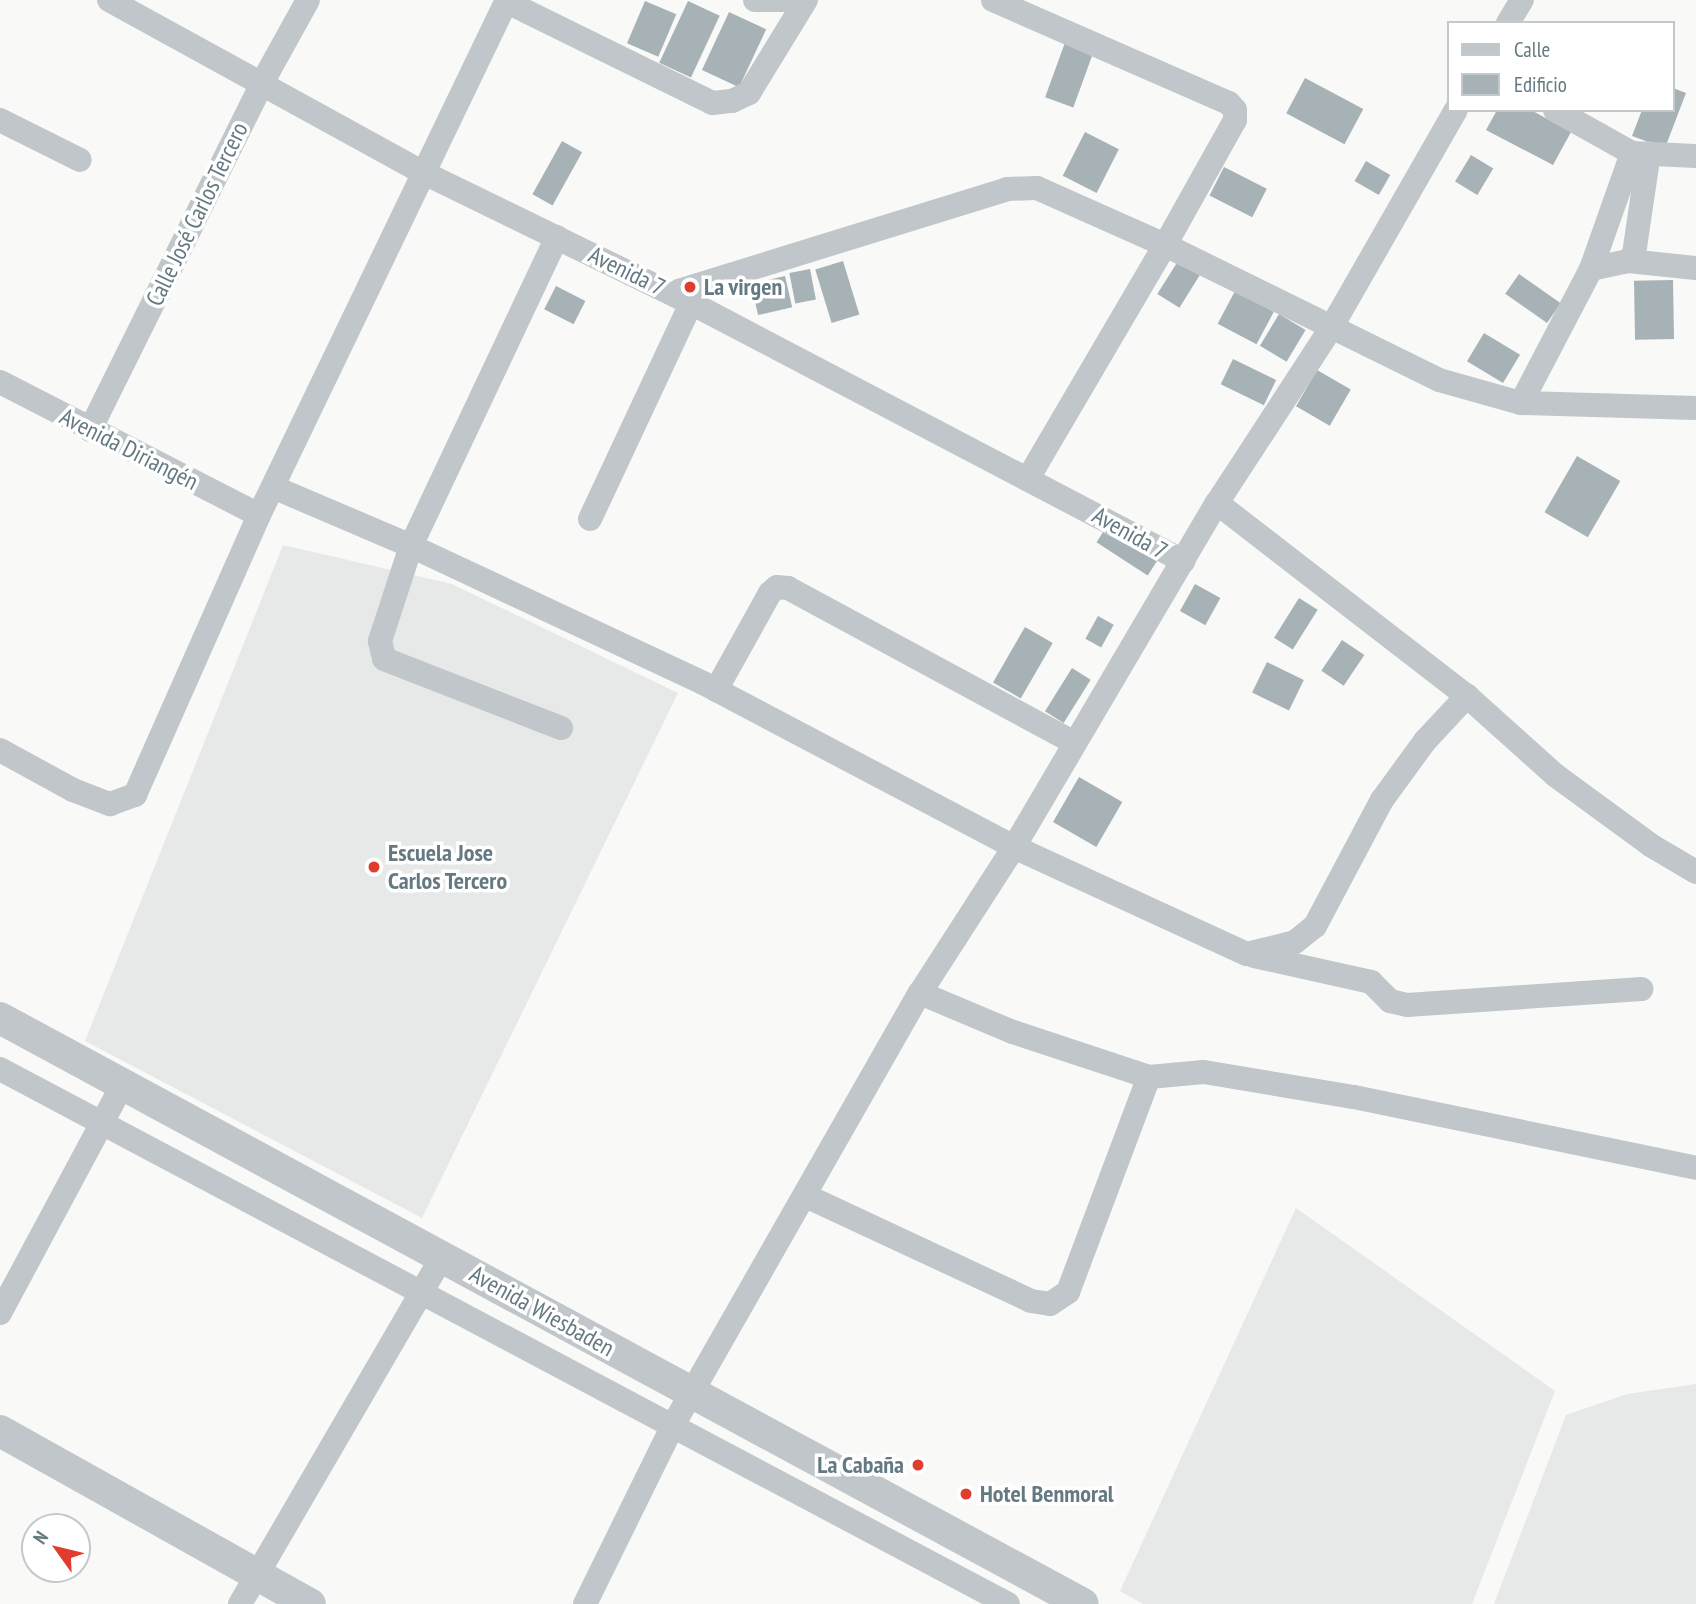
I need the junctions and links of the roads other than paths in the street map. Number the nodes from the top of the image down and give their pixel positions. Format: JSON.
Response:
{"nodes":[{"id":1,"x":109,"y":0,"type":"edge"},
{"id":2,"x":308,"y":0,"type":"edge"},
{"id":3,"x":755,"y":0,"type":"edge"},
{"id":4,"x":793,"y":0,"type":"edge"},
{"id":5,"x":806,"y":0,"type":"edge"},
{"id":6,"x":993,"y":0,"type":"edge"},
{"id":7,"x":1522,"y":0,"type":"edge"},
{"id":8,"x":507,"y":1,"type":"edge"},
{"id":9,"x":1509,"y":21,"type":"edge"},
{"id":10,"x":261,"y":85,"type":"junction"},
{"id":11,"x":1455,"y":112,"type":"edge"},
{"id":12,"x":1559,"y":112,"type":"edge"},
{"id":13,"x":0,"y":120,"type":"edge"},
{"id":14,"x":1640,"y":153,"type":"junction"},
{"id":15,"x":1696,"y":156,"type":"edge"},
{"id":16,"x":80,"y":160,"type":"dead end"},
{"id":17,"x":424,"y":173,"type":"junction"},
{"id":18,"x":557,"y":237,"type":"junction"},
{"id":19,"x":1165,"y":245,"type":"junction"},
{"id":20,"x":1628,"y":261,"type":"junction"},
{"id":21,"x":1696,"y":268,"type":"edge"},
{"id":22,"x":1591,"y":269,"type":"junction"},
{"id":23,"x":682,"y":298,"type":"junction"},
{"id":24,"x":1331,"y":328,"type":"junction"},
{"id":25,"x":0,"y":382,"type":"edge"},
{"id":26,"x":1521,"y":404,"type":"junction"},
{"id":27,"x":1696,"y":408,"type":"edge"},
{"id":28,"x":90,"y":430,"type":"junction"},
{"id":29,"x":1029,"y":477,"type":"junction"},
{"id":30,"x":273,"y":487,"type":"junction"},
{"id":31,"x":1217,"y":503,"type":"junction"},
{"id":32,"x":259,"y":515,"type":"junction"},
{"id":33,"x":590,"y":519,"type":"dead end"},
{"id":34,"x":411,"y":546,"type":"junction"},
{"id":35,"x":1182,"y":561,"type":"junction"},
{"id":36,"x":716,"y":690,"type":"junction"},
{"id":37,"x":1467,"y":696,"type":"junction"},
{"id":38,"x":561,"y":728,"type":"dead end"},
{"id":39,"x":1075,"y":743,"type":"junction"},
{"id":40,"x":0,"y":750,"type":"edge"},
{"id":41,"x":1014,"y":846,"type":"junction"},
{"id":42,"x":1696,"y":872,"type":"edge"},
{"id":43,"x":1247,"y":954,"type":"junction"},
{"id":44,"x":1641,"y":989,"type":"dead end"},
{"id":45,"x":920,"y":993,"type":"junction"},
{"id":46,"x":0,"y":1018,"type":"edge"},
{"id":47,"x":0,"y":1069,"type":"edge"},
{"id":48,"x":1149,"y":1077,"type":"junction"},
{"id":49,"x":122,"y":1084,"type":"junction"},
{"id":50,"x":99,"y":1123,"type":"junction"},
{"id":51,"x":1696,"y":1168,"type":"edge"},
{"id":52,"x":806,"y":1196,"type":"junction"},
{"id":53,"x":443,"y":1255,"type":"junction"},
{"id":54,"x":420,"y":1292,"type":"junction"},
{"id":55,"x":0,"y":1313,"type":"edge"},
{"id":56,"x":692,"y":1394,"type":"junction"},
{"id":57,"x":672,"y":1427,"type":"junction"},
{"id":58,"x":0,"y":1431,"type":"edge"},
{"id":59,"x":255,"y":1572,"type":"junction"},
{"id":60,"x":240,"y":1604,"type":"edge"},
{"id":61,"x":310,"y":1604,"type":"edge"},
{"id":62,"x":585,"y":1604,"type":"edge"},
{"id":63,"x":1008,"y":1604,"type":"edge"},
{"id":64,"x":1083,"y":1604,"type":"edge"}],
"edges":[{"from":1,"to":10,"type":"street","name":"Avenida 7"},
{"from":2,"to":10,"type":"street","name":"Calle José Carlos Tercero"},
{"from":3,"to":4,"type":"street"},
{"from":5,"to":8,"type":"street"},
{"from":6,"to":19,"type":"street"},
{"from":7,"to":9,"type":"street"},
{"from":8,"to":17,"type":"street"},
{"from":10,"to":17,"type":"street","name":"Avenida 7"},
{"from":10,"to":28,"type":"street","name":"Calle José Carlos Tercero"},
{"from":11,"to":24,"type":"street"},
{"from":12,"to":14,"type":"street"},
{"from":13,"to":16,"type":"street"},
{"from":14,"to":15,"type":"street"},
{"from":14,"to":20,"type":"street"},
{"from":14,"to":22,"type":"street"},
{"from":17,"to":18,"type":"street","name":"Avenida 7"},
{"from":17,"to":30,"type":"street"},
{"from":18,"to":23,"type":"street","name":"Avenida 7"},
{"from":18,"to":34,"type":"street"},
{"from":19,"to":23,"type":"street"},
{"from":19,"to":24,"type":"street"},
{"from":19,"to":29,"type":"street"},
{"from":20,"to":21,"type":"street"},
{"from":20,"to":22,"type":"street"},
{"from":22,"to":26,"type":"street"},
{"from":23,"to":29,"type":"street","name":"Avenida 7"},
{"from":23,"to":33,"type":"street"},
{"from":24,"to":26,"type":"street"},
{"from":24,"to":31,"type":"street"},
{"from":25,"to":28,"type":"street","name":"Avenida Diriangén"},
{"from":26,"to":27,"type":"street"},
{"from":28,"to":32,"type":"street","name":"Avenida Diriangén"},
{"from":29,"to":35,"type":"street","name":"Avenida 7"},
{"from":30,"to":32,"type":"street"},
{"from":30,"to":34,"type":"street"},
{"from":31,"to":35,"type":"street"},
{"from":31,"to":37,"type":"street"},
{"from":32,"to":40,"type":"street"},
{"from":34,"to":36,"type":"street"},
{"from":34,"to":38,"type":"street"},
{"from":35,"to":39,"type":"street"},
{"from":36,"to":39,"type":"street"},
{"from":36,"to":41,"type":"street"},
{"from":37,"to":42,"type":"street"},
{"from":37,"to":43,"type":"street"},
{"from":39,"to":41,"type":"street"},
{"from":41,"to":43,"type":"street"},
{"from":41,"to":45,"type":"street"},
{"from":43,"to":44,"type":"street"},
{"from":45,"to":48,"type":"street"},
{"from":45,"to":52,"type":"street"},
{"from":46,"to":49,"type":"street","name":"Avenida Wiesbaden"},
{"from":47,"to":50,"type":"street","name":"Avenida Wiesbaden"},
{"from":48,"to":51,"type":"street"},
{"from":48,"to":52,"type":"street"},
{"from":49,"to":50,"type":"street"},
{"from":49,"to":53,"type":"street","name":"Avenida Wiesbaden"},
{"from":50,"to":54,"type":"street","name":"Avenida Wiesbaden"},
{"from":50,"to":55,"type":"street"},
{"from":52,"to":56,"type":"street"},
{"from":53,"to":54,"type":"street"},
{"from":53,"to":56,"type":"street","name":"Avenida Wiesbaden"},
{"from":54,"to":57,"type":"street","name":"Avenida Wiesbaden"},
{"from":54,"to":59,"type":"street"},
{"from":56,"to":57,"type":"street"},
{"from":56,"to":64,"type":"street","name":"Avenida Wiesbaden"},
{"from":57,"to":62,"type":"street"},
{"from":57,"to":63,"type":"street","name":"Avenida Wiesbaden"},
{"from":58,"to":59,"type":"street"},
{"from":59,"to":60,"type":"street"},
{"from":59,"to":61,"type":"street"}]}
